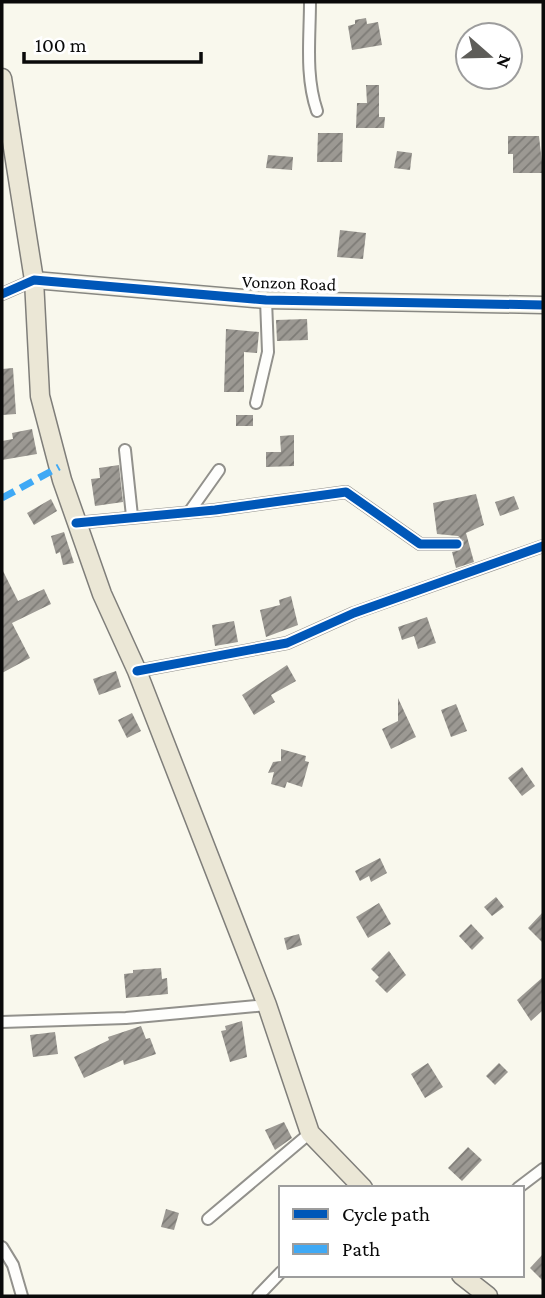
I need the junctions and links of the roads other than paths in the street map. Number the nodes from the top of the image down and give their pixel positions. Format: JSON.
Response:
{"nodes":[{"id":1,"x":310,"y":2,"type":"edge"},
{"id":2,"x":2,"y":78,"type":"edge"},
{"id":3,"x":317,"y":111,"type":"dead end"},
{"id":4,"x":34,"y":280,"type":"junction"},
{"id":5,"x":2,"y":293,"type":"edge"},
{"id":6,"x":266,"y":300,"type":"junction"},
{"id":7,"x":543,"y":304,"type":"edge"},
{"id":8,"x":256,"y":403,"type":"dead end"},
{"id":9,"x":125,"y":450,"type":"dead end"},
{"id":10,"x":219,"y":470,"type":"dead end"},
{"id":11,"x":190,"y":511,"type":"junction"},
{"id":12,"x":132,"y":516,"type":"junction"},
{"id":13,"x":76,"y":523,"type":"junction"},
{"id":14,"x":457,"y":544,"type":"dead end"},
{"id":15,"x":543,"y":546,"type":"edge"},
{"id":16,"x":137,"y":671,"type":"junction"},
{"id":17,"x":267,"y":1005,"type":"junction"},
{"id":18,"x":2,"y":1022,"type":"edge"},
{"id":19,"x":310,"y":1133,"type":"junction"},
{"id":20,"x":543,"y":1169,"type":"edge"},
{"id":21,"x":361,"y":1186,"type":"edge"},
{"id":22,"x":521,"y":1186,"type":"edge"},
{"id":23,"x":208,"y":1219,"type":"dead end"},
{"id":24,"x":2,"y":1247,"type":"edge"},
{"id":25,"x":279,"y":1274,"type":"edge"},
{"id":26,"x":464,"y":1277,"type":"edge"},
{"id":27,"x":22,"y":1296,"type":"edge"},
{"id":28,"x":258,"y":1296,"type":"edge"},
{"id":29,"x":488,"y":1296,"type":"edge"}],
"edges":[{"from":1,"to":3,"type":"street"},
{"from":2,"to":4,"type":"main road"},
{"from":4,"to":5,"type":"street"},
{"from":4,"to":6,"type":"street","name":"Vonzon Road"},
{"from":4,"to":13,"type":"main road"},
{"from":6,"to":7,"type":"street","name":"Vonzon Road"},
{"from":6,"to":8,"type":"street"},
{"from":9,"to":12,"type":"street"},
{"from":10,"to":11,"type":"street"},
{"from":11,"to":12,"type":"street"},
{"from":11,"to":14,"type":"street"},
{"from":12,"to":13,"type":"street"},
{"from":13,"to":16,"type":"main road"},
{"from":15,"to":16,"type":"street"},
{"from":16,"to":17,"type":"main road"},
{"from":17,"to":18,"type":"street"},
{"from":17,"to":19,"type":"main road"},
{"from":19,"to":21,"type":"main road"},
{"from":19,"to":23,"type":"street"},
{"from":20,"to":22,"type":"street"},
{"from":24,"to":27,"type":"street"},
{"from":25,"to":28,"type":"street"},
{"from":26,"to":29,"type":"main road"}]}
